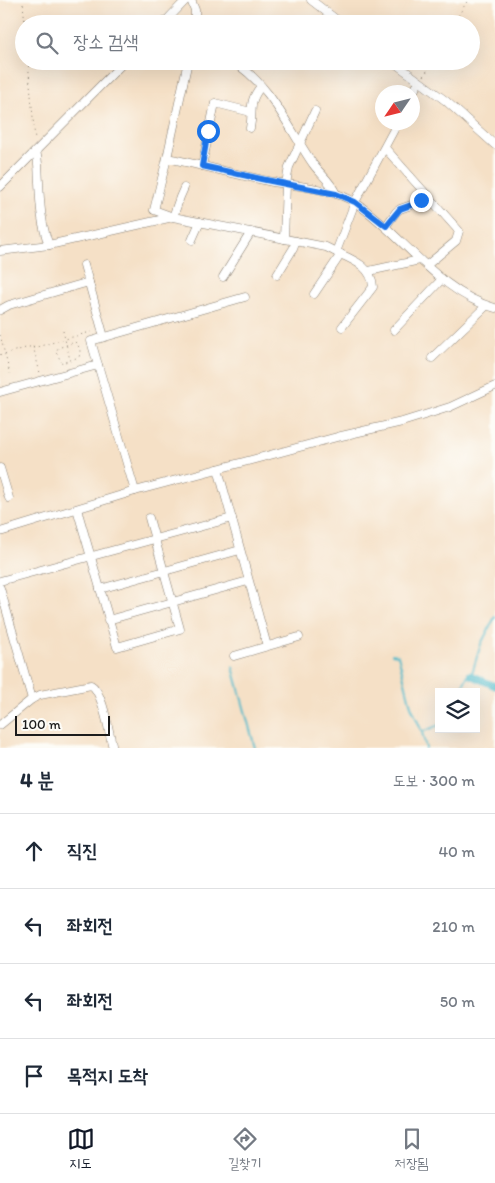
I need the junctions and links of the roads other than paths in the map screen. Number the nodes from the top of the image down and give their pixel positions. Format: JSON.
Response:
{"nodes":[{"id":1,"x":186,"y":0,"type":"edge"},
{"id":2,"x":191,"y":0,"type":"edge"},
{"id":3,"x":311,"y":0,"type":"edge"},
{"id":4,"x":172,"y":15,"type":"edge"},
{"id":5,"x":196,"y":15,"type":"edge"},
{"id":6,"x":330,"y":15,"type":"edge"},
{"id":7,"x":116,"y":70,"type":"edge"},
{"id":8,"x":186,"y":70,"type":"edge"},
{"id":9,"x":246,"y":70,"type":"edge"},
{"id":10,"x":404,"y":70,"type":"edge"},
{"id":11,"x":419,"y":82,"type":"junction"},
{"id":12,"x":417,"y":85,"type":"edge"},
{"id":13,"x":261,"y":86,"type":"junction"},
{"id":14,"x":316,"y":111,"type":"dead end"},
{"id":15,"x":251,"y":112,"type":"junction"},
{"id":16,"x":250,"y":128,"type":"dead end"},
{"id":17,"x":394,"y":130,"type":"edge"},
{"id":18,"x":299,"y":144,"type":"junction"},
{"id":19,"x":495,"y":145,"type":"edge"},
{"id":20,"x":385,"y":148,"type":"junction"},
{"id":21,"x":36,"y":151,"type":"junction"},
{"id":22,"x":167,"y":158,"type":"junction"},
{"id":23,"x":202,"y":166,"type":"junction"},
{"id":24,"x":286,"y":184,"type":"junction"},
{"id":25,"x":0,"y":187,"type":"edge"},
{"id":26,"x":184,"y":188,"type":"dead end"},
{"id":27,"x":336,"y":194,"type":"junction"},
{"id":28,"x":427,"y":194,"type":"junction"},
{"id":29,"x":355,"y":202,"type":"junction"},
{"id":30,"x":173,"y":217,"type":"junction"},
{"id":31,"x":200,"y":222,"type":"junction"},
{"id":32,"x":386,"y":226,"type":"junction"},
{"id":33,"x":251,"y":232,"type":"junction"},
{"id":34,"x":284,"y":239,"type":"junction"},
{"id":35,"x":192,"y":240,"type":"dead end"},
{"id":36,"x":296,"y":241,"type":"junction"},
{"id":37,"x":49,"y":245,"type":"junction"},
{"id":38,"x":0,"y":251,"type":"edge"},
{"id":39,"x":338,"y":253,"type":"junction"},
{"id":40,"x":420,"y":260,"type":"junction"},
{"id":41,"x":84,"y":265,"type":"dead end"},
{"id":42,"x":427,"y":265,"type":"junction"},
{"id":43,"x":369,"y":271,"type":"junction"},
{"id":44,"x":277,"y":275,"type":"dead end"},
{"id":45,"x":223,"y":277,"type":"dead end"},
{"id":46,"x":442,"y":279,"type":"junction"},
{"id":47,"x":89,"y":282,"type":"junction"},
{"id":48,"x":314,"y":294,"type":"dead end"},
{"id":49,"x":245,"y":297,"type":"dead end"},
{"id":50,"x":486,"y":306,"type":"junction"},
{"id":51,"x":495,"y":308,"type":"edge"},
{"id":52,"x":0,"y":310,"type":"edge"},
{"id":53,"x":342,"y":327,"type":"dead end"},
{"id":54,"x":394,"y":330,"type":"dead end"},
{"id":55,"x":103,"y":333,"type":"junction"},
{"id":56,"x":432,"y":358,"type":"dead end"},
{"id":57,"x":98,"y":365,"type":"junction"},
{"id":58,"x":495,"y":386,"type":"edge"},
{"id":59,"x":0,"y":392,"type":"edge"},
{"id":60,"x":0,"y":468,"type":"edge"},
{"id":61,"x":218,"y":469,"type":"junction"},
{"id":62,"x":135,"y":492,"type":"junction"},
{"id":63,"x":9,"y":498,"type":"dead end"},
{"id":64,"x":77,"y":509,"type":"junction"},
{"id":65,"x":149,"y":518,"type":"dead end"},
{"id":66,"x":232,"y":518,"type":"junction"},
{"id":67,"x":0,"y":532,"type":"edge"},
{"id":68,"x":155,"y":540,"type":"junction"},
{"id":69,"x":240,"y":550,"type":"junction"},
{"id":70,"x":91,"y":557,"type":"junction"},
{"id":71,"x":164,"y":571,"type":"junction"},
{"id":72,"x":0,"y":581,"type":"edge"},
{"id":73,"x":248,"y":581,"type":"junction"},
{"id":74,"x":0,"y":588,"type":"edge"},
{"id":75,"x":100,"y":590,"type":"junction"},
{"id":76,"x":173,"y":602,"type":"junction"},
{"id":77,"x":108,"y":620,"type":"junction"},
{"id":78,"x":299,"y":637,"type":"dead end"},
{"id":79,"x":267,"y":646,"type":"junction"},
{"id":80,"x":234,"y":656,"type":"dead end"},
{"id":81,"x":32,"y":698,"type":"junction"},
{"id":82,"x":0,"y":725,"type":"edge"},
{"id":83,"x":113,"y":748,"type":"edge"}],
"edges":[{"from":1,"to":4,"type":"street"},
{"from":2,"to":5,"type":"street"},
{"from":3,"to":6,"type":"street"},
{"from":7,"to":21,"type":"street"},
{"from":8,"to":22,"type":"street"},
{"from":9,"to":13,"type":"street"},
{"from":10,"to":11,"type":"street"},
{"from":11,"to":12,"type":"street"},
{"from":11,"to":19,"type":"street"},
{"from":13,"to":15,"type":"street"},
{"from":13,"to":18,"type":"street"},
{"from":14,"to":18,"type":"street"},
{"from":15,"to":16,"type":"street"},
{"from":15,"to":23,"type":"street"},
{"from":17,"to":20,"type":"street"},
{"from":18,"to":24,"type":"street"},
{"from":18,"to":27,"type":"street"},
{"from":20,"to":28,"type":"street"},
{"from":20,"to":29,"type":"street"},
{"from":21,"to":25,"type":"street"},
{"from":21,"to":37,"type":"street"},
{"from":22,"to":23,"type":"street"},
{"from":22,"to":30,"type":"street"},
{"from":23,"to":24,"type":"street"},
{"from":24,"to":27,"type":"street"},
{"from":24,"to":34,"type":"street"},
{"from":26,"to":30,"type":"street"},
{"from":27,"to":29,"type":"street"},
{"from":28,"to":32,"type":"street"},
{"from":28,"to":42,"type":"street"},
{"from":29,"to":32,"type":"street"},
{"from":29,"to":39,"type":"street"},
{"from":30,"to":31,"type":"street"},
{"from":30,"to":37,"type":"street"},
{"from":31,"to":33,"type":"street"},
{"from":31,"to":35,"type":"street"},
{"from":32,"to":40,"type":"street"},
{"from":33,"to":34,"type":"street"},
{"from":33,"to":45,"type":"street"},
{"from":34,"to":36,"type":"street"},
{"from":36,"to":39,"type":"street"},
{"from":36,"to":44,"type":"street"},
{"from":37,"to":38,"type":"street"},
{"from":39,"to":43,"type":"street"},
{"from":39,"to":48,"type":"street"},
{"from":40,"to":42,"type":"street"},
{"from":40,"to":43,"type":"street"},
{"from":41,"to":47,"type":"street"},
{"from":42,"to":46,"type":"street"},
{"from":43,"to":53,"type":"street"},
{"from":46,"to":50,"type":"street"},
{"from":46,"to":54,"type":"street"},
{"from":47,"to":52,"type":"street"},
{"from":47,"to":55,"type":"street"},
{"from":49,"to":55,"type":"street"},
{"from":50,"to":51,"type":"street"},
{"from":50,"to":56,"type":"street"},
{"from":55,"to":57,"type":"street"},
{"from":57,"to":59,"type":"street"},
{"from":57,"to":62,"type":"street"},
{"from":58,"to":61,"type":"street"},
{"from":60,"to":63,"type":"street"},
{"from":61,"to":62,"type":"street"},
{"from":61,"to":66,"type":"street"},
{"from":62,"to":64,"type":"street"},
{"from":64,"to":67,"type":"street"},
{"from":64,"to":70,"type":"street"},
{"from":65,"to":68,"type":"street"},
{"from":66,"to":68,"type":"street"},
{"from":66,"to":69,"type":"street"},
{"from":68,"to":70,"type":"street"},
{"from":68,"to":71,"type":"street"},
{"from":69,"to":71,"type":"street"},
{"from":69,"to":73,"type":"street"},
{"from":70,"to":72,"type":"street"},
{"from":70,"to":75,"type":"street"},
{"from":71,"to":75,"type":"street"},
{"from":71,"to":76,"type":"street"},
{"from":73,"to":76,"type":"street"},
{"from":73,"to":79,"type":"street"},
{"from":74,"to":81,"type":"street"},
{"from":75,"to":77,"type":"street"},
{"from":76,"to":77,"type":"street"},
{"from":76,"to":77,"type":"street"},
{"from":78,"to":79,"type":"street"},
{"from":79,"to":80,"type":"street"},
{"from":81,"to":82,"type":"street"},
{"from":81,"to":83,"type":"street"}]}
